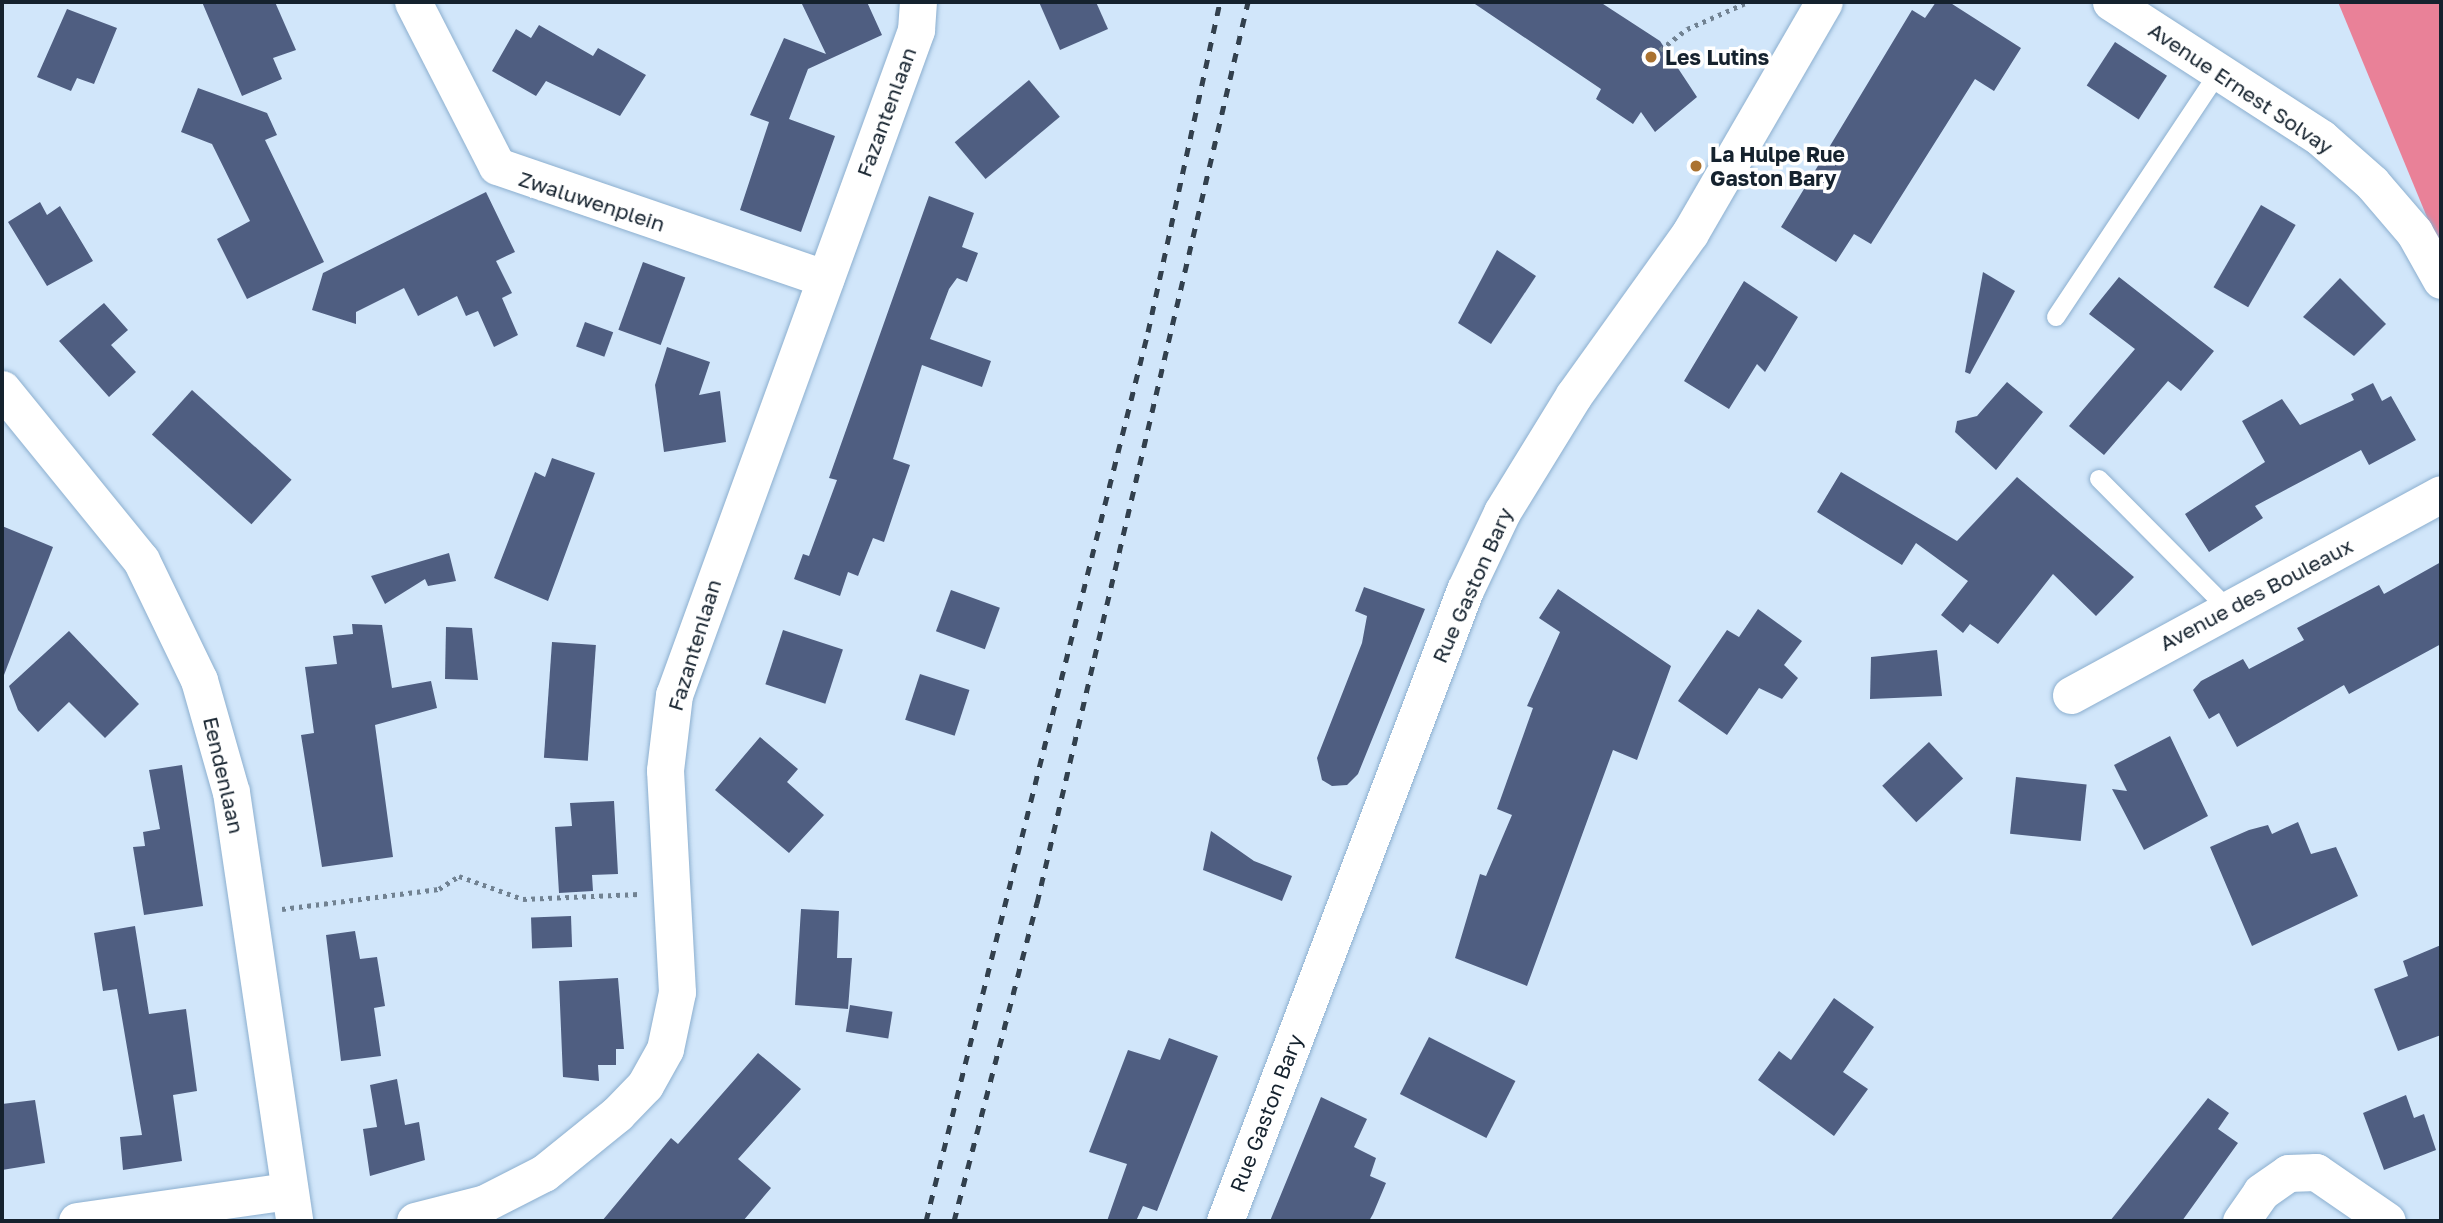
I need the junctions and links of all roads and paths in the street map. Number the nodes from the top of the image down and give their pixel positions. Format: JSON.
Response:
{"nodes":[{"id":1,"x":413,"y":2,"type":"edge"},
{"id":2,"x":918,"y":2,"type":"edge"},
{"id":3,"x":1748,"y":2,"type":"edge"},
{"id":4,"x":1824,"y":2,"type":"edge"},
{"id":5,"x":2110,"y":2,"type":"edge"},
{"id":6,"x":1660,"y":50,"type":"dead end"},
{"id":7,"x":2219,"y":72,"type":"junction"},
{"id":8,"x":825,"y":278,"type":"junction"},
{"id":9,"x":2441,"y":280,"type":"edge"},
{"id":10,"x":2056,"y":317,"type":"dead end"},
{"id":11,"x":2,"y":389,"type":"edge"},
{"id":12,"x":2099,"y":479,"type":"dead end"},
{"id":13,"x":2441,"y":494,"type":"edge"},
{"id":14,"x":2228,"y":609,"type":"junction"},
{"id":15,"x":2071,"y":695,"type":"dead end"},
{"id":16,"x":671,"y":893,"type":"junction"},
{"id":17,"x":250,"y":913,"type":"junction"},
{"id":18,"x":291,"y":1206,"type":"edge"},
{"id":19,"x":77,"y":1221,"type":"edge"},
{"id":20,"x":415,"y":1221,"type":"edge"},
{"id":21,"x":1225,"y":1221,"type":"edge"},
{"id":22,"x":2241,"y":1221,"type":"edge"},
{"id":23,"x":2388,"y":1221,"type":"edge"}],
"edges":[{"from":1,"to":8,"type":"street","name":"Zwaluwenplein"},
{"from":2,"to":8,"type":"street","name":"Fazantenlaan"},
{"from":3,"to":6,"type":"path"},
{"from":4,"to":21,"type":"street","name":"Rue Gaston Bary"},
{"from":5,"to":7,"type":"street","name":"Avenue Ernest Solvay"},
{"from":7,"to":9,"type":"street","name":"Avenue Ernest Solvay"},
{"from":7,"to":10,"type":"lane"},
{"from":8,"to":16,"type":"street","name":"Fazantenlaan"},
{"from":11,"to":17,"type":"street","name":"Eendenlaan"},
{"from":12,"to":14,"type":"lane"},
{"from":13,"to":14,"type":"street","name":"Avenue des Bouleaux"},
{"from":14,"to":15,"type":"street","name":"Avenue des Bouleaux"},
{"from":16,"to":17,"type":"path"},
{"from":16,"to":20,"type":"street","name":"Fazantenlaan"},
{"from":17,"to":18,"type":"street","name":"Eendenlaan"},
{"from":18,"to":19,"type":"street"},
{"from":22,"to":23,"type":"street"}]}
